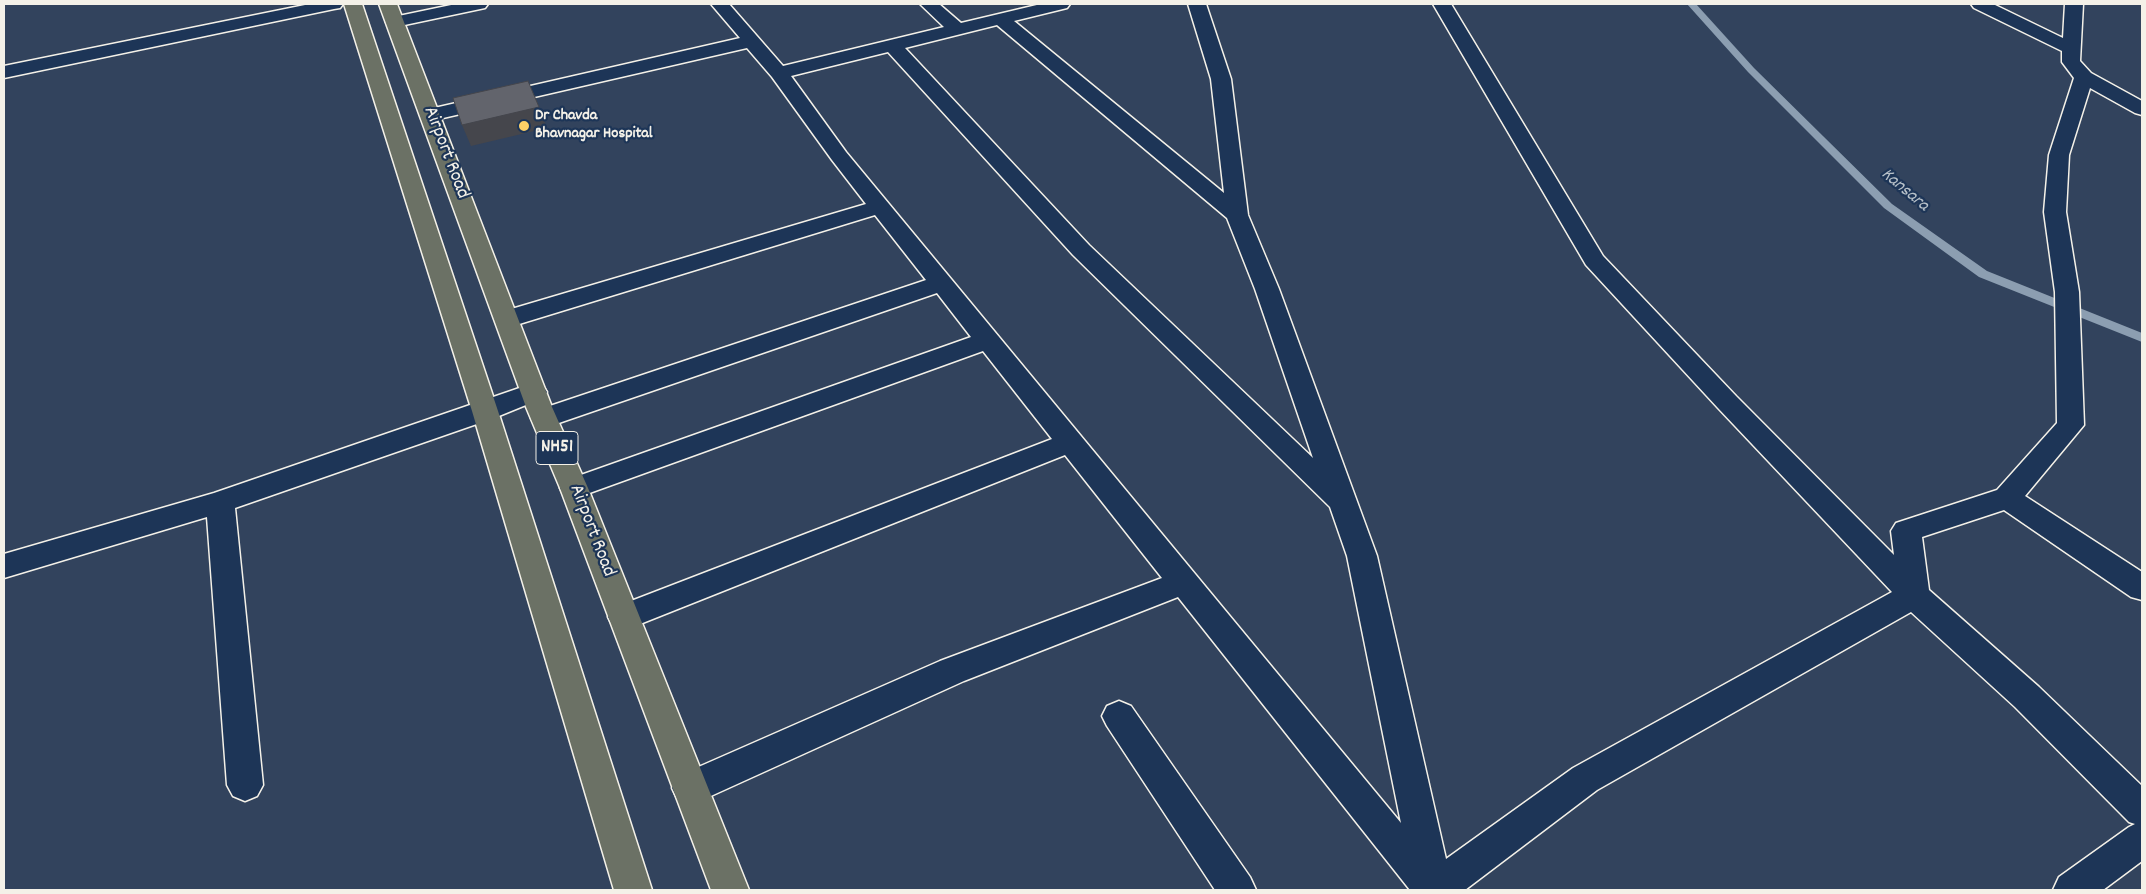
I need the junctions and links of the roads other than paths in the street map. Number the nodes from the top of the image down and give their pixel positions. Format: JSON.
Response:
{"nodes":[{"id":1,"x":334,"y":4,"type":"edge"},
{"id":2,"x":353,"y":4,"type":"edge"},
{"id":3,"x":479,"y":4,"type":"edge"},
{"id":4,"x":720,"y":4,"type":"edge"},
{"id":5,"x":929,"y":4,"type":"edge"},
{"id":6,"x":1061,"y":4,"type":"edge"},
{"id":7,"x":1197,"y":4,"type":"edge"},
{"id":8,"x":1442,"y":4,"type":"edge"},
{"id":9,"x":1980,"y":4,"type":"edge"},
{"id":10,"x":2074,"y":4,"type":"edge"},
{"id":11,"x":391,"y":13,"type":"edge"},
{"id":12,"x":1001,"y":19,"type":"junction"},
{"id":13,"x":958,"y":30,"type":"junction"},
{"id":14,"x":752,"y":41,"type":"junction"},
{"id":15,"x":893,"y":46,"type":"junction"},
{"id":16,"x":2072,"y":49,"type":"junction"},
{"id":17,"x":4,"y":72,"type":"edge"},
{"id":18,"x":779,"y":73,"type":"junction"},
{"id":19,"x":2084,"y":76,"type":"junction"},
{"id":20,"x":2142,"y":109,"type":"edge"},
{"id":21,"x":430,"y":115,"type":"junction"},
{"id":22,"x":880,"y":207,"type":"junction"},
{"id":23,"x":1238,"y":215,"type":"junction"},
{"id":24,"x":942,"y":283,"type":"junction"},
{"id":25,"x":507,"y":319,"type":"junction"},
{"id":26,"x":988,"y":340,"type":"junction"},
{"id":27,"x":534,"y":392,"type":"junction"},
{"id":28,"x":485,"y":411,"type":"junction"},
{"id":29,"x":544,"y":418,"type":"junction"},
{"id":30,"x":1071,"y":442,"type":"junction"},
{"id":31,"x":574,"y":488,"type":"junction"},
{"id":32,"x":2007,"y":498,"type":"junction"},
{"id":33,"x":220,"y":502,"type":"junction"},
{"id":34,"x":1343,"y":503,"type":"junction"},
{"id":35,"x":4,"y":566,"type":"edge"},
{"id":36,"x":1184,"y":582,"type":"junction"},
{"id":37,"x":2142,"y":588,"type":"edge"},
{"id":38,"x":1914,"y":595,"type":"junction"},
{"id":39,"x":624,"y":617,"type":"junction"},
{"id":40,"x":1119,"y":716,"type":"dead end"},
{"id":41,"x":245,"y":785,"type":"dead end"},
{"id":42,"x":690,"y":788,"type":"junction"},
{"id":43,"x":2142,"y":810,"type":"edge"},
{"id":44,"x":2142,"y":839,"type":"edge"},
{"id":45,"x":633,"y":890,"type":"edge"},
{"id":46,"x":730,"y":890,"type":"edge"},
{"id":47,"x":1236,"y":890,"type":"edge"},
{"id":48,"x":1434,"y":890,"type":"edge"},
{"id":49,"x":2072,"y":890,"type":"edge"}],
"edges":[{"from":1,"to":17,"type":"street"},
{"from":2,"to":28,"type":"highway","name":"Airport Road"},
{"from":3,"to":11,"type":"street"},
{"from":4,"to":14,"type":"street"},
{"from":5,"to":13,"type":"street"},
{"from":6,"to":12,"type":"street"},
{"from":7,"to":23,"type":"street"},
{"from":8,"to":38,"type":"street"},
{"from":9,"to":16,"type":"street"},
{"from":10,"to":16,"type":"street"},
{"from":11,"to":21,"type":"highway","name":"Airport Road","number":"NH51"},
{"from":12,"to":13,"type":"street"},
{"from":12,"to":23,"type":"street"},
{"from":13,"to":15,"type":"street"},
{"from":14,"to":18,"type":"street"},
{"from":14,"to":21,"type":"street"},
{"from":15,"to":18,"type":"street"},
{"from":15,"to":34,"type":"street"},
{"from":16,"to":19,"type":"street"},
{"from":18,"to":22,"type":"street"},
{"from":19,"to":20,"type":"street"},
{"from":19,"to":32,"type":"street"},
{"from":21,"to":25,"type":"highway","name":"Airport Road","number":"NH51"},
{"from":22,"to":24,"type":"street"},
{"from":22,"to":25,"type":"street"},
{"from":23,"to":34,"type":"street"},
{"from":24,"to":26,"type":"street"},
{"from":24,"to":29,"type":"street"},
{"from":25,"to":27,"type":"highway","name":"Airport Road","number":"NH51"},
{"from":26,"to":30,"type":"street"},
{"from":26,"to":31,"type":"street"},
{"from":27,"to":28,"type":"street"},
{"from":27,"to":29,"type":"highway","name":"Airport Road","number":"NH51"},
{"from":28,"to":33,"type":"street"},
{"from":28,"to":45,"type":"highway","name":"Airport Road"},
{"from":29,"to":31,"type":"highway","name":"Airport Road","number":"NH51"},
{"from":30,"to":36,"type":"street"},
{"from":30,"to":39,"type":"street"},
{"from":31,"to":39,"type":"highway","name":"Airport Road","number":"NH51"},
{"from":32,"to":37,"type":"street"},
{"from":32,"to":38,"type":"street"},
{"from":33,"to":35,"type":"street"},
{"from":33,"to":41,"type":"street"},
{"from":34,"to":48,"type":"street"},
{"from":36,"to":42,"type":"street"},
{"from":36,"to":48,"type":"street"},
{"from":38,"to":43,"type":"street"},
{"from":38,"to":48,"type":"street"},
{"from":39,"to":42,"type":"highway","name":"Airport Road","number":"NH51"},
{"from":40,"to":47,"type":"street"},
{"from":42,"to":46,"type":"highway","name":"Airport Road","number":"NH51"},
{"from":44,"to":49,"type":"street"}]}
